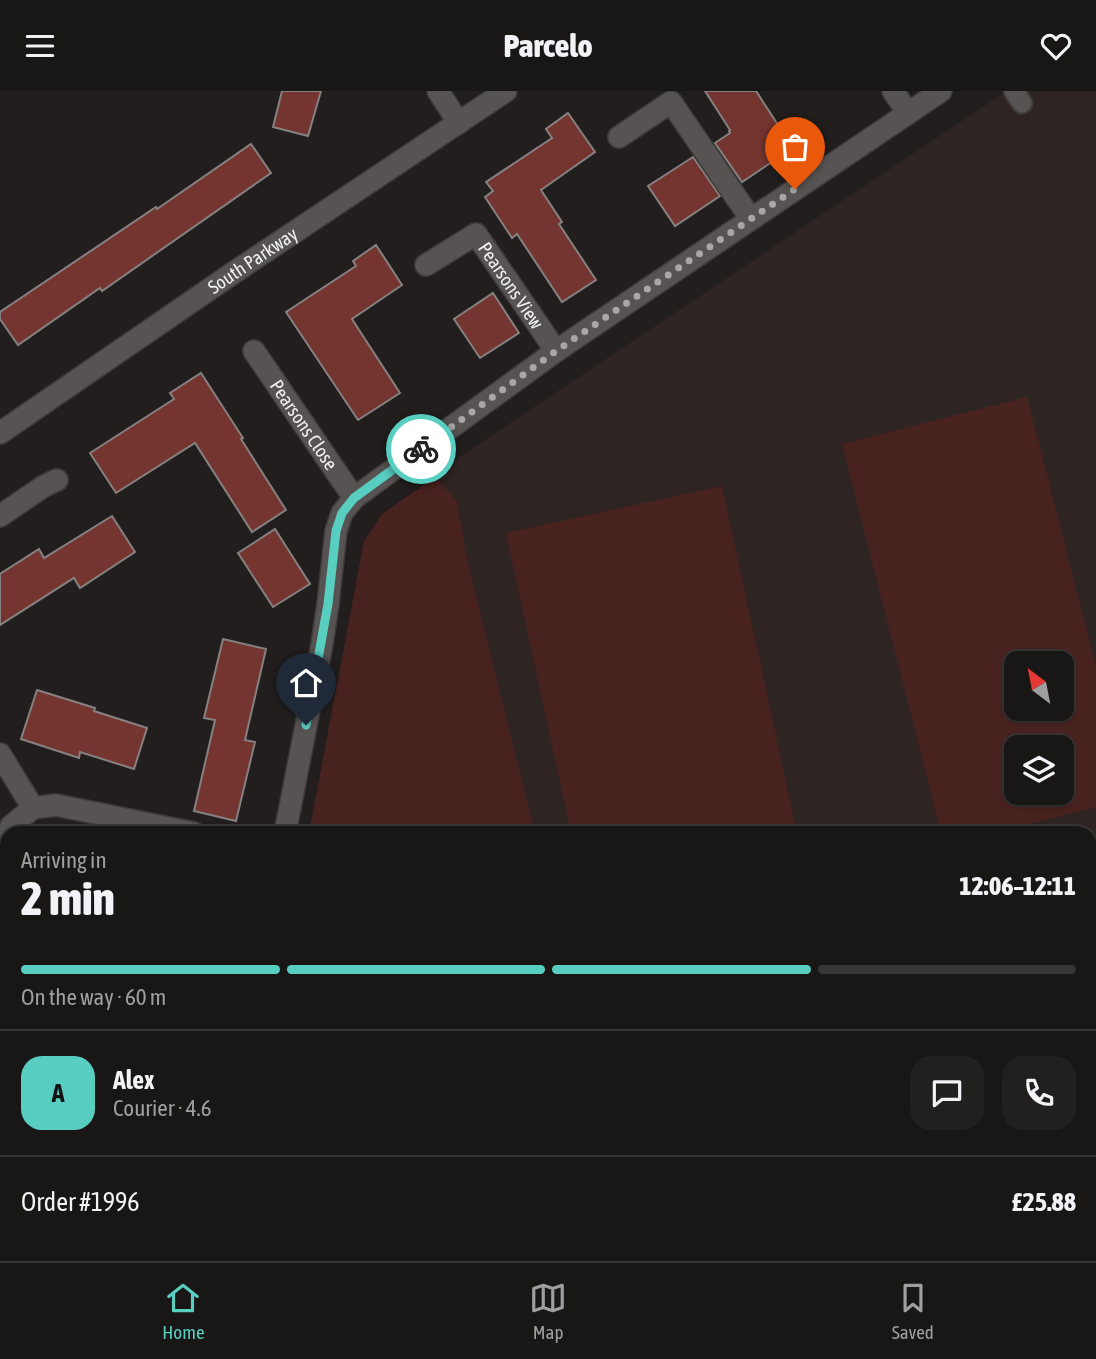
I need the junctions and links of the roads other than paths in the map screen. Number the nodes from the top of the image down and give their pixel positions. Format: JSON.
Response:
{"nodes":[{"id":1,"x":438,"y":91,"type":"edge"},
{"id":2,"x":506,"y":91,"type":"edge"},
{"id":3,"x":892,"y":91,"type":"edge"},
{"id":4,"x":941,"y":91,"type":"edge"},
{"id":5,"x":908,"y":113,"type":"junction"},
{"id":6,"x":459,"y":123,"type":"junction"},
{"id":7,"x":619,"y":137,"type":"dead end"},
{"id":8,"x":751,"y":219,"type":"junction"},
{"id":9,"x":426,"y":265,"type":"dead end"},
{"id":10,"x":254,"y":351,"type":"dead end"},
{"id":11,"x":556,"y":351,"type":"junction"},
{"id":12,"x":0,"y":432,"type":"edge"},
{"id":13,"x":57,"y":480,"type":"dead end"},
{"id":14,"x":354,"y":498,"type":"junction"},
{"id":15,"x":0,"y":516,"type":"edge"},
{"id":16,"x":0,"y":754,"type":"edge"},
{"id":17,"x":33,"y":809,"type":"junction"},
{"id":18,"x":10,"y":826,"type":"edge"},
{"id":19,"x":160,"y":826,"type":"edge"},
{"id":20,"x":286,"y":826,"type":"edge"}],
"edges":[{"from":1,"to":6,"type":"street"},
{"from":2,"to":6,"type":"street","name":"South Parkway"},
{"from":3,"to":5,"type":"street"},
{"from":4,"to":5,"type":"street"},
{"from":5,"to":8,"type":"street"},
{"from":6,"to":12,"type":"street","name":"South Parkway"},
{"from":7,"to":8,"type":"street"},
{"from":8,"to":11,"type":"street"},
{"from":9,"to":11,"type":"street","name":"Pearsons View"},
{"from":10,"to":14,"type":"street","name":"Pearsons Close"},
{"from":11,"to":14,"type":"street"},
{"from":13,"to":15,"type":"street"},
{"from":14,"to":20,"type":"street"},
{"from":16,"to":17,"type":"street"},
{"from":17,"to":18,"type":"street"},
{"from":17,"to":19,"type":"street"}]}
